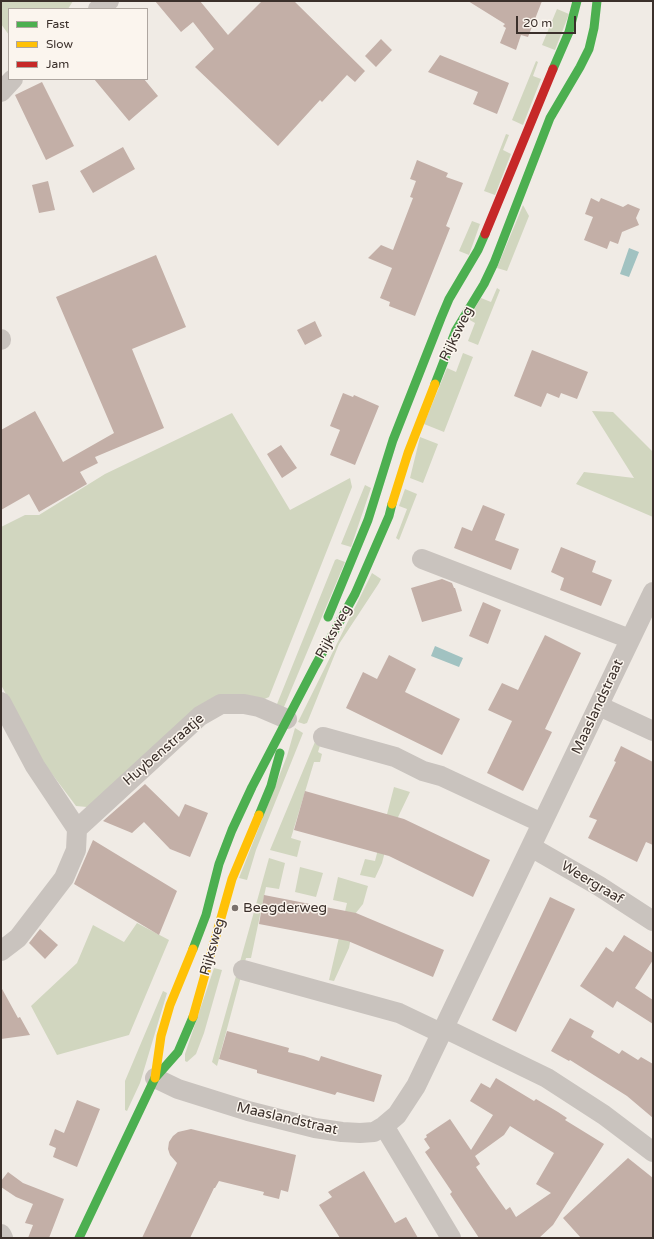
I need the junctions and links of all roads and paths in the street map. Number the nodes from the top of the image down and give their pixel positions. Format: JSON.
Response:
{"nodes":[{"id":1,"x":109,"y":1,"type":"edge"},
{"id":2,"x":577,"y":1,"type":"edge"},
{"id":3,"x":597,"y":1,"type":"edge"},
{"id":4,"x":99,"y":8,"type":"edge"},
{"id":5,"x":12,"y":80,"type":"edge"},
{"id":6,"x":1,"y":92,"type":"edge"},
{"id":7,"x":422,"y":559,"type":"dead end"},
{"id":8,"x":653,"y":592,"type":"edge"},
{"id":9,"x":630,"y":639,"type":"junction"},
{"id":10,"x":315,"y":666,"type":"junction"},
{"id":11,"x":1,"y":702,"type":"edge"},
{"id":12,"x":599,"y":706,"type":"junction"},
{"id":13,"x":287,"y":719,"type":"junction"},
{"id":14,"x":653,"y":731,"type":"edge"},
{"id":15,"x":324,"y":736,"type":"dead end"},
{"id":16,"x":542,"y":823,"type":"junction"},
{"id":17,"x":77,"y":828,"type":"junction"},
{"id":18,"x":531,"y":847,"type":"junction"},
{"id":19,"x":653,"y":921,"type":"edge"},
{"id":20,"x":1,"y":951,"type":"edge"},
{"id":21,"x":244,"y":970,"type":"dead end"},
{"id":22,"x":443,"y":1030,"type":"junction"},
{"id":23,"x":155,"y":1078,"type":"junction"},
{"id":24,"x":384,"y":1126,"type":"junction"},
{"id":25,"x":653,"y":1152,"type":"edge"},
{"id":26,"x":1,"y":1234,"type":"edge"},
{"id":27,"x":3,"y":1238,"type":"edge"},
{"id":28,"x":79,"y":1238,"type":"edge"},
{"id":29,"x":451,"y":1238,"type":"edge"}],
"edges":[{"from":1,"to":4,"type":"street"},
{"from":2,"to":10,"type":"main road","name":"Rijksweg"},
{"from":3,"to":10,"type":"main road","name":"Rijksweg"},
{"from":5,"to":6,"type":"street"},
{"from":7,"to":9,"type":"street"},
{"from":8,"to":9,"type":"street","name":"Maaslandstraat"},
{"from":9,"to":12,"type":"street","name":"Maaslandstraat"},
{"from":10,"to":13,"type":"main road","name":"Rijksweg"},
{"from":11,"to":17,"type":"street"},
{"from":12,"to":14,"type":"street"},
{"from":12,"to":16,"type":"street","name":"Maaslandstraat"},
{"from":13,"to":17,"type":"street","name":"Huybenstraatje"},
{"from":13,"to":23,"type":"main road","name":"Rijksweg"},
{"from":13,"to":23,"type":"main road","name":"Rijksweg"},
{"from":15,"to":16,"type":"street"},
{"from":16,"to":18,"type":"street","name":"Maaslandstraat"},
{"from":17,"to":20,"type":"street"},
{"from":18,"to":19,"type":"street","name":"Weergraaf"},
{"from":18,"to":22,"type":"street","name":"Maaslandstraat"},
{"from":21,"to":22,"type":"street"},
{"from":22,"to":24,"type":"street","name":"Maaslandstraat"},
{"from":22,"to":25,"type":"street"},
{"from":23,"to":24,"type":"street","name":"Maaslandstraat"},
{"from":23,"to":28,"type":"main road","name":"Rijksweg"},
{"from":24,"to":29,"type":"street"},
{"from":26,"to":27,"type":"street"}]}
